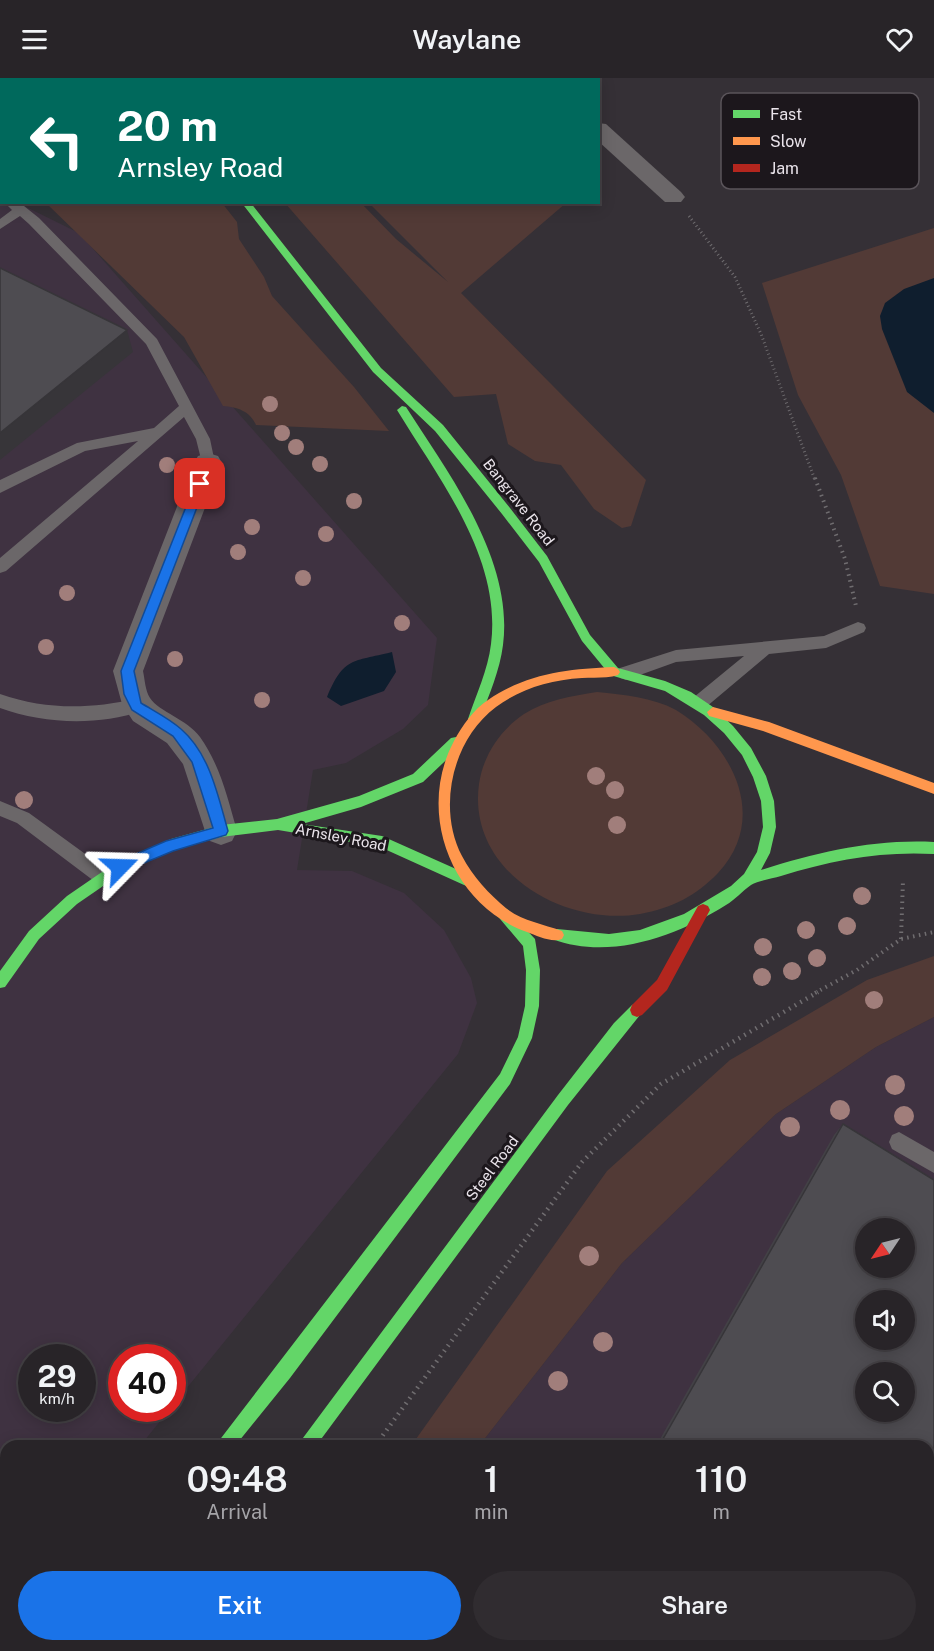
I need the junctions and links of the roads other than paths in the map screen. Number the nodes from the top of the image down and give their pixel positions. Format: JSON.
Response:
{"nodes":[{"id":1,"x":600,"y":131,"type":"edge"},
{"id":2,"x":674,"y":197,"type":"road end"},
{"id":3,"x":248,"y":204,"type":"edge"},
{"id":4,"x":15,"y":206,"type":"edge"},
{"id":5,"x":0,"y":225,"type":"edge"},
{"id":6,"x":377,"y":370,"type":"junction"},
{"id":7,"x":187,"y":407,"type":"junction"},
{"id":8,"x":159,"y":432,"type":"junction"},
{"id":9,"x":208,"y":463,"type":"joint"},
{"id":10,"x":0,"y":488,"type":"edge"},
{"id":11,"x":0,"y":567,"type":"edge"},
{"id":12,"x":858,"y":628,"type":"road end"},
{"id":13,"x":763,"y":650,"type":"junction"},
{"id":14,"x":620,"y":672,"type":"junction"},
{"id":15,"x":0,"y":701,"type":"edge"},
{"id":16,"x":136,"y":706,"type":"junction"},
{"id":17,"x":706,"y":707,"type":"junction"},
{"id":18,"x":474,"y":719,"type":"junction"},
{"id":19,"x":456,"y":742,"type":"junction"},
{"id":20,"x":934,"y":789,"type":"edge"},
{"id":21,"x":0,"y":808,"type":"edge"},
{"id":22,"x":277,"y":825,"type":"junction"},
{"id":23,"x":221,"y":831,"type":"junction"},
{"id":24,"x":934,"y":848,"type":"edge"},
{"id":25,"x":104,"y":878,"type":"junction"},
{"id":26,"x":469,"y":881,"type":"junction"},
{"id":27,"x":746,"y":881,"type":"junction"},
{"id":28,"x":703,"y":910,"type":"junction"},
{"id":29,"x":502,"y":914,"type":"junction"},
{"id":30,"x":0,"y":982,"type":"edge"},
{"id":31,"x":899,"y":1142,"type":"dead end"},
{"id":32,"x":934,"y":1163,"type":"edge"},
{"id":33,"x":229,"y":1440,"type":"edge"},
{"id":34,"x":310,"y":1440,"type":"edge"}],
"edges":[{"from":1,"to":2,"type":"street"},
{"from":3,"to":6,"type":"main road","name":"Bangrave Road"},
{"from":4,"to":5,"type":"lane"},
{"from":4,"to":7,"type":"lane"},
{"from":6,"to":14,"type":"main road","name":"Bangrave Road"},
{"from":6,"to":18,"type":"main road","name":"Bangrave Road"},
{"from":7,"to":8,"type":"lane"},
{"from":7,"to":9,"type":"lane"},
{"from":8,"to":10,"type":"lane"},
{"from":8,"to":11,"type":"lane"},
{"from":9,"to":16,"type":"street"},
{"from":12,"to":13,"type":"lane"},
{"from":13,"to":14,"type":"lane"},
{"from":13,"to":17,"type":"lane"},
{"from":14,"to":17,"type":"main road"},
{"from":14,"to":18,"type":"main road"},
{"from":15,"to":16,"type":"lane"},
{"from":16,"to":23,"type":"street"},
{"from":17,"to":20,"type":"main road"},
{"from":17,"to":27,"type":"main road"},
{"from":18,"to":19,"type":"main road"},
{"from":19,"to":22,"type":"main road","name":"Arnsley Road"},
{"from":19,"to":26,"type":"main road"},
{"from":21,"to":25,"type":"lane"},
{"from":22,"to":23,"type":"main road","name":"Arnsley Road"},
{"from":22,"to":26,"type":"main road","name":"Arnsley Road"},
{"from":23,"to":25,"type":"main road","name":"Arnsley Road"},
{"from":24,"to":27,"type":"main road"},
{"from":25,"to":30,"type":"main road","name":"Arnsley Road"},
{"from":26,"to":29,"type":"main road"},
{"from":27,"to":28,"type":"main road"},
{"from":28,"to":29,"type":"main road"},
{"from":28,"to":34,"type":"main road","name":"Steel Road"},
{"from":29,"to":33,"type":"main road"},
{"from":31,"to":32,"type":"lane"}]}
